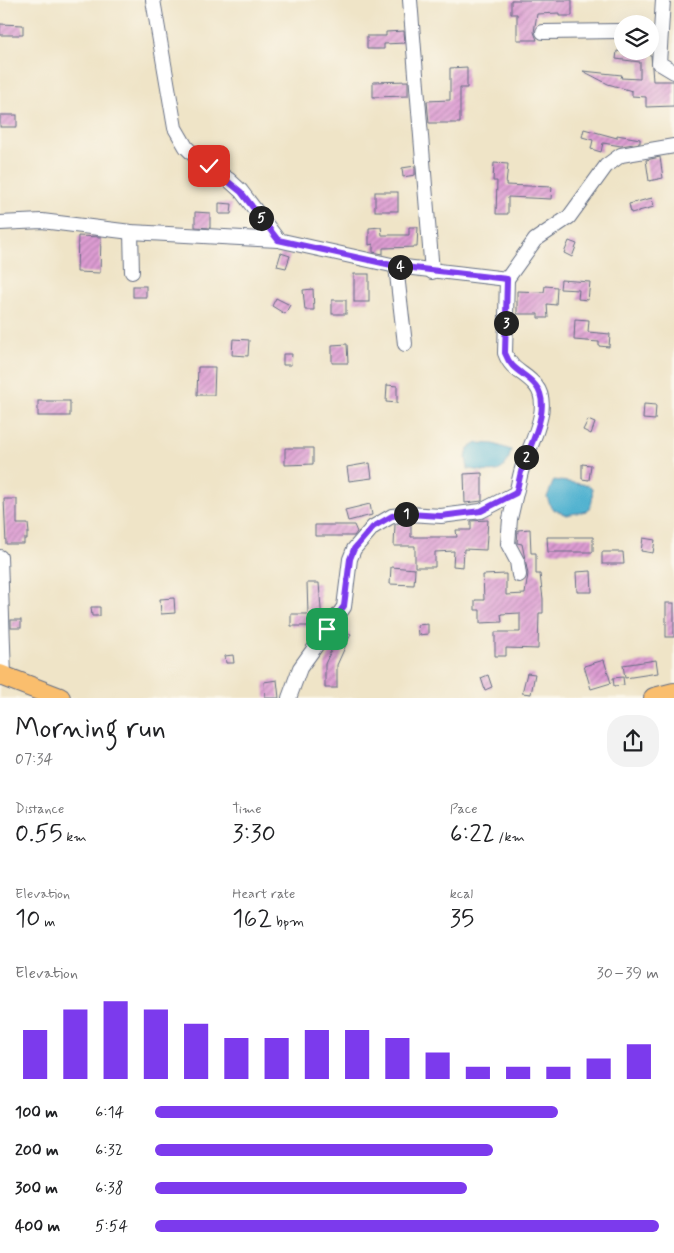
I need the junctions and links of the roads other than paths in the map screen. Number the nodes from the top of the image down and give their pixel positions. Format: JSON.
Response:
{"nodes":[{"id":1,"x":153,"y":0,"type":"edge"},
{"id":2,"x":410,"y":0,"type":"edge"},
{"id":3,"x":663,"y":0,"type":"edge"},
{"id":4,"x":659,"y":16,"type":"edge"},
{"id":5,"x":614,"y":31,"type":"edge"},
{"id":6,"x":543,"y":32,"type":"dead end"},
{"id":7,"x":658,"y":60,"type":"edge"},
{"id":8,"x":674,"y":72,"type":"edge"},
{"id":9,"x":674,"y":146,"type":"edge"},
{"id":10,"x":0,"y":223,"type":"edge"},
{"id":11,"x":131,"y":232,"type":"junction"},
{"id":12,"x":278,"y":240,"type":"junction"},
{"id":13,"x":396,"y":266,"type":"junction"},
{"id":14,"x":132,"y":272,"type":"dead end"},
{"id":15,"x":432,"y":272,"type":"junction"},
{"id":16,"x":507,"y":279,"type":"junction"},
{"id":17,"x":405,"y":344,"type":"dead end"},
{"id":18,"x":516,"y":493,"type":"junction"},
{"id":19,"x":0,"y":557,"type":"edge"},
{"id":20,"x":519,"y":575,"type":"dead end"},
{"id":21,"x":2,"y":675,"type":"edge"},
{"id":22,"x":674,"y":693,"type":"edge"},
{"id":23,"x":60,"y":698,"type":"edge"},
{"id":24,"x":289,"y":698,"type":"edge"},
{"id":25,"x":654,"y":698,"type":"edge"}],
"edges":[{"from":1,"to":12,"type":"street"},
{"from":2,"to":15,"type":"street"},
{"from":3,"to":4,"type":"street"},
{"from":5,"to":6,"type":"street"},
{"from":7,"to":8,"type":"street"},
{"from":9,"to":16,"type":"street"},
{"from":10,"to":11,"type":"street"},
{"from":11,"to":12,"type":"street"},
{"from":11,"to":14,"type":"street"},
{"from":12,"to":13,"type":"street"},
{"from":13,"to":15,"type":"street"},
{"from":13,"to":17,"type":"street"},
{"from":15,"to":16,"type":"street"},
{"from":16,"to":18,"type":"street"},
{"from":18,"to":20,"type":"street"},
{"from":18,"to":24,"type":"street"},
{"from":19,"to":21,"type":"street"},
{"from":21,"to":23,"type":"highway"},
{"from":22,"to":25,"type":"highway"}]}
